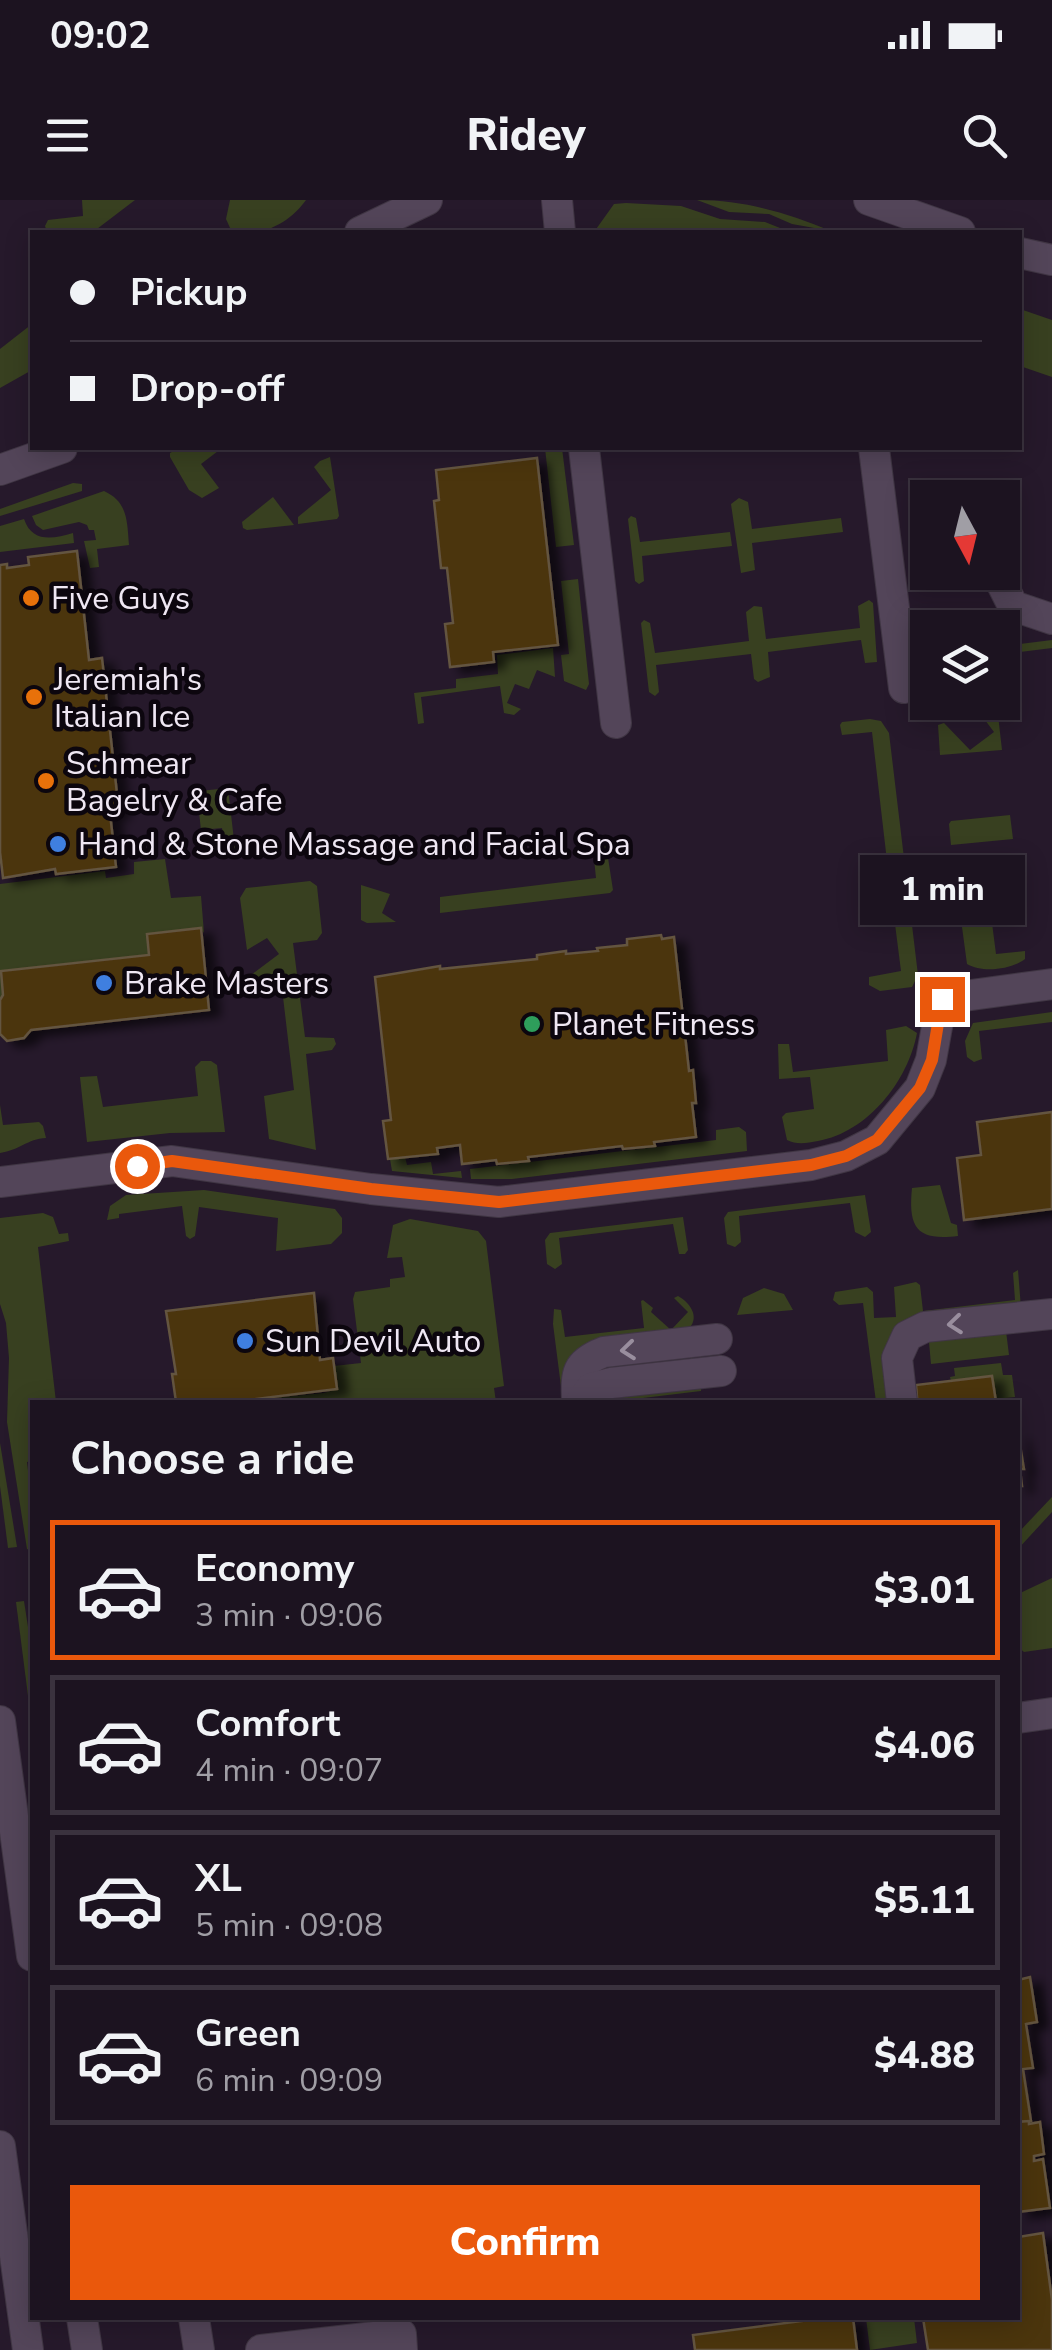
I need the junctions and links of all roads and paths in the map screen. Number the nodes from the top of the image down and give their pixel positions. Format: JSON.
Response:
{"nodes":[{"id":1,"x":427,"y":200,"type":"edge"},
{"id":2,"x":556,"y":200,"type":"edge"},
{"id":3,"x":869,"y":200,"type":"edge"},
{"id":4,"x":897,"y":222,"type":"edge"},
{"id":5,"x":364,"y":230,"type":"edge"},
{"id":6,"x":560,"y":230,"type":"edge"},
{"id":7,"x":947,"y":230,"type":"edge"},
{"id":8,"x":1022,"y":253,"type":"edge"},
{"id":9,"x":1052,"y":260,"type":"edge"},
{"id":10,"x":56,"y":450,"type":"edge"},
{"id":11,"x":584,"y":450,"type":"edge"},
{"id":12,"x":874,"y":450,"type":"edge"},
{"id":13,"x":0,"y":470,"type":"edge"},
{"id":14,"x":1004,"y":590,"type":"edge"},
{"id":15,"x":1051,"y":619,"type":"edge"},
{"id":16,"x":904,"y":688,"type":"dead end"},
{"id":17,"x":616,"y":723,"type":"dead end"},
{"id":18,"x":1052,"y":984,"type":"edge"},
{"id":19,"x":0,"y":1182,"type":"edge"},
{"id":20,"x":1052,"y":1314,"type":"edge"},
{"id":21,"x":718,"y":1340,"type":"dead end"},
{"id":22,"x":721,"y":1370,"type":"dead end"},
{"id":23,"x":579,"y":1400,"type":"edge"},
{"id":24,"x":581,"y":1400,"type":"edge"},
{"id":25,"x":902,"y":1400,"type":"edge"},
{"id":26,"x":1052,"y":1713,"type":"edge"},
{"id":27,"x":1020,"y":1718,"type":"edge"},
{"id":28,"x":0,"y":1721,"type":"edge"},
{"id":29,"x":17,"y":1858,"type":"edge"},
{"id":30,"x":30,"y":1943,"type":"edge"},
{"id":31,"x":0,"y":2146,"type":"edge"},
{"id":32,"x":82,"y":2320,"type":"edge"},
{"id":33,"x":194,"y":2320,"type":"edge"},
{"id":34,"x":28,"y":2350,"type":"edge"},
{"id":35,"x":87,"y":2350,"type":"edge"},
{"id":36,"x":198,"y":2350,"type":"edge"},
{"id":37,"x":261,"y":2350,"type":"edge"},
{"id":38,"x":402,"y":2350,"type":"edge"}],
"edges":[{"from":1,"to":5,"type":"street"},
{"from":2,"to":6,"type":"street"},
{"from":3,"to":4,"type":"street"},
{"from":4,"to":7,"type":"street"},
{"from":8,"to":9,"type":"street"},
{"from":10,"to":13,"type":"street"},
{"from":11,"to":17,"type":"street"},
{"from":12,"to":16,"type":"street"},
{"from":14,"to":15,"type":"street"},
{"from":18,"to":19,"type":"street"},
{"from":20,"to":25,"type":"street","one_way":true},
{"from":21,"to":23,"type":"street","one_way":true},
{"from":22,"to":24,"type":"street"},
{"from":26,"to":27,"type":"street"},
{"from":28,"to":29,"type":"street"},
{"from":29,"to":30,"type":"street"},
{"from":31,"to":34,"type":"street"},
{"from":32,"to":35,"type":"street"},
{"from":33,"to":36,"type":"street"},
{"from":37,"to":38,"type":"street"}]}
